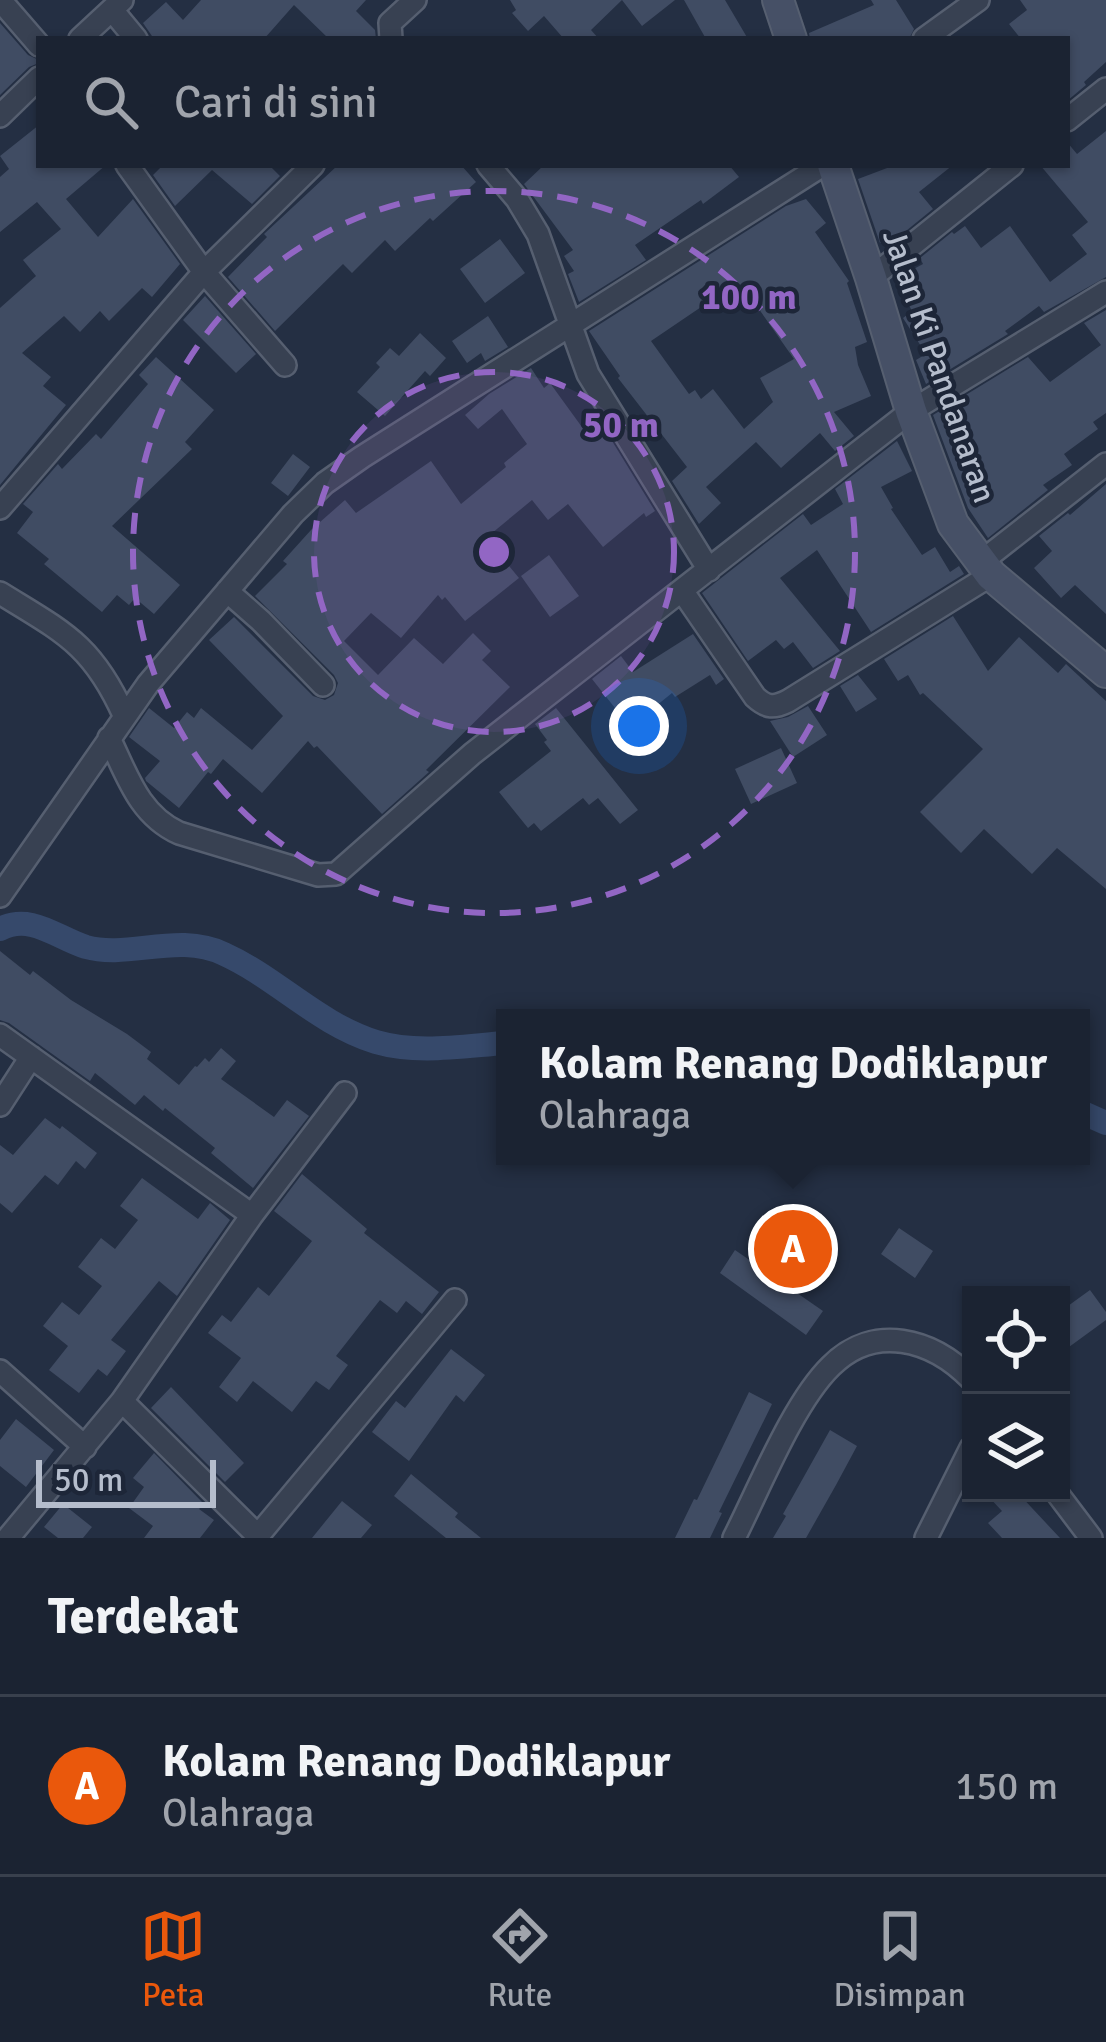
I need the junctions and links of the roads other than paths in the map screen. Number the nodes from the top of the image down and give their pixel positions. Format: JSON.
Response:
{"nodes":[{"id":1,"x":1,"y":0,"type":"edge"},
{"id":2,"x":415,"y":0,"type":"edge"},
{"id":3,"x":778,"y":0,"type":"edge"},
{"id":4,"x":978,"y":0,"type":"edge"},
{"id":5,"x":117,"y":5,"type":"edge"},
{"id":6,"x":83,"y":36,"type":"edge"},
{"id":7,"x":134,"y":36,"type":"edge"},
{"id":8,"x":391,"y":36,"type":"edge"},
{"id":9,"x":789,"y":36,"type":"edge"},
{"id":10,"x":928,"y":36,"type":"edge"},
{"id":11,"x":36,"y":41,"type":"edge"},
{"id":12,"x":36,"y":81,"type":"edge"},
{"id":13,"x":1106,"y":89,"type":"edge"},
{"id":14,"x":0,"y":116,"type":"edge"},
{"id":15,"x":1070,"y":118,"type":"edge"},
{"id":16,"x":130,"y":168,"type":"edge"},
{"id":17,"x":310,"y":168,"type":"edge"},
{"id":18,"x":491,"y":168,"type":"edge"},
{"id":19,"x":818,"y":168,"type":"edge"},
{"id":20,"x":834,"y":168,"type":"edge"},
{"id":21,"x":1008,"y":168,"type":"edge"},
{"id":22,"x":203,"y":272,"type":"junction"},
{"id":23,"x":871,"y":278,"type":"junction"},
{"id":24,"x":1106,"y":292,"type":"edge"},
{"id":25,"x":569,"y":327,"type":"junction"},
{"id":26,"x":285,"y":365,"type":"dead end"},
{"id":27,"x":911,"y":411,"type":"junction"},
{"id":28,"x":1106,"y":464,"type":"edge"},
{"id":29,"x":0,"y":508,"type":"edge"},
{"id":30,"x":986,"y":569,"type":"junction"},
{"id":31,"x":709,"y":570,"type":"junction"},
{"id":32,"x":227,"y":591,"type":"junction"},
{"id":33,"x":0,"y":592,"type":"edge"},
{"id":34,"x":683,"y":592,"type":"junction"},
{"id":35,"x":1104,"y":668,"type":"edge"},
{"id":36,"x":322,"y":685,"type":"dead end"},
{"id":37,"x":128,"y":711,"type":"junction"},
{"id":38,"x":109,"y":738,"type":"junction"},
{"id":39,"x":0,"y":896,"type":"edge"},
{"id":40,"x":0,"y":1035,"type":"edge"},
{"id":41,"x":31,"y":1057,"type":"junction"},
{"id":42,"x":345,"y":1093,"type":"dead end"},
{"id":43,"x":0,"y":1105,"type":"edge"},
{"id":44,"x":252,"y":1215,"type":"junction"},
{"id":45,"x":455,"y":1300,"type":"dead end"},
{"id":46,"x":0,"y":1371,"type":"edge"},
{"id":47,"x":962,"y":1372,"type":"edge"},
{"id":48,"x":122,"y":1401,"type":"junction"},
{"id":49,"x":85,"y":1447,"type":"junction"},
{"id":50,"x":962,"y":1466,"type":"edge"},
{"id":51,"x":1064,"y":1502,"type":"edge"},
{"id":52,"x":257,"y":1537,"type":"edge"},
{"id":53,"x":8,"y":1538,"type":"edge"},
{"id":54,"x":734,"y":1538,"type":"edge"},
{"id":55,"x":926,"y":1538,"type":"edge"},
{"id":56,"x":1091,"y":1538,"type":"edge"}],
"edges":[{"from":1,"to":11,"type":"street"},
{"from":2,"to":8,"type":"street"},
{"from":3,"to":9,"type":"main road"},
{"from":4,"to":10,"type":"street"},
{"from":5,"to":6,"type":"street"},
{"from":5,"to":7,"type":"street"},
{"from":12,"to":14,"type":"street"},
{"from":13,"to":15,"type":"street"},
{"from":16,"to":22,"type":"street"},
{"from":17,"to":22,"type":"street"},
{"from":18,"to":25,"type":"street"},
{"from":19,"to":25,"type":"street"},
{"from":20,"to":23,"type":"main road","name":"Jalan Ki Pandanaran"},
{"from":21,"to":23,"type":"street"},
{"from":22,"to":26,"type":"street"},
{"from":22,"to":29,"type":"street"},
{"from":23,"to":27,"type":"main road","name":"Jalan Ki Pandanaran"},
{"from":24,"to":27,"type":"street"},
{"from":25,"to":31,"type":"street"},
{"from":25,"to":32,"type":"street"},
{"from":27,"to":30,"type":"main road","name":"Jalan Ki Pandanaran"},
{"from":27,"to":31,"type":"street"},
{"from":28,"to":30,"type":"street"},
{"from":30,"to":34,"type":"street"},
{"from":30,"to":35,"type":"main road","name":"Jalan Ki Pandanaran"},
{"from":31,"to":34,"type":"street"},
{"from":32,"to":36,"type":"street"},
{"from":32,"to":37,"type":"street"},
{"from":33,"to":37,"type":"street"},
{"from":34,"to":38,"type":"street"},
{"from":37,"to":38,"type":"street"},
{"from":38,"to":39,"type":"street"},
{"from":40,"to":41,"type":"street"},
{"from":41,"to":43,"type":"street"},
{"from":41,"to":44,"type":"street"},
{"from":42,"to":44,"type":"street"},
{"from":44,"to":48,"type":"street"},
{"from":45,"to":52,"type":"street"},
{"from":46,"to":49,"type":"street"},
{"from":47,"to":54,"type":"street"},
{"from":48,"to":49,"type":"street"},
{"from":48,"to":52,"type":"street"},
{"from":49,"to":53,"type":"street"},
{"from":50,"to":55,"type":"street"},
{"from":51,"to":56,"type":"street"}]}
